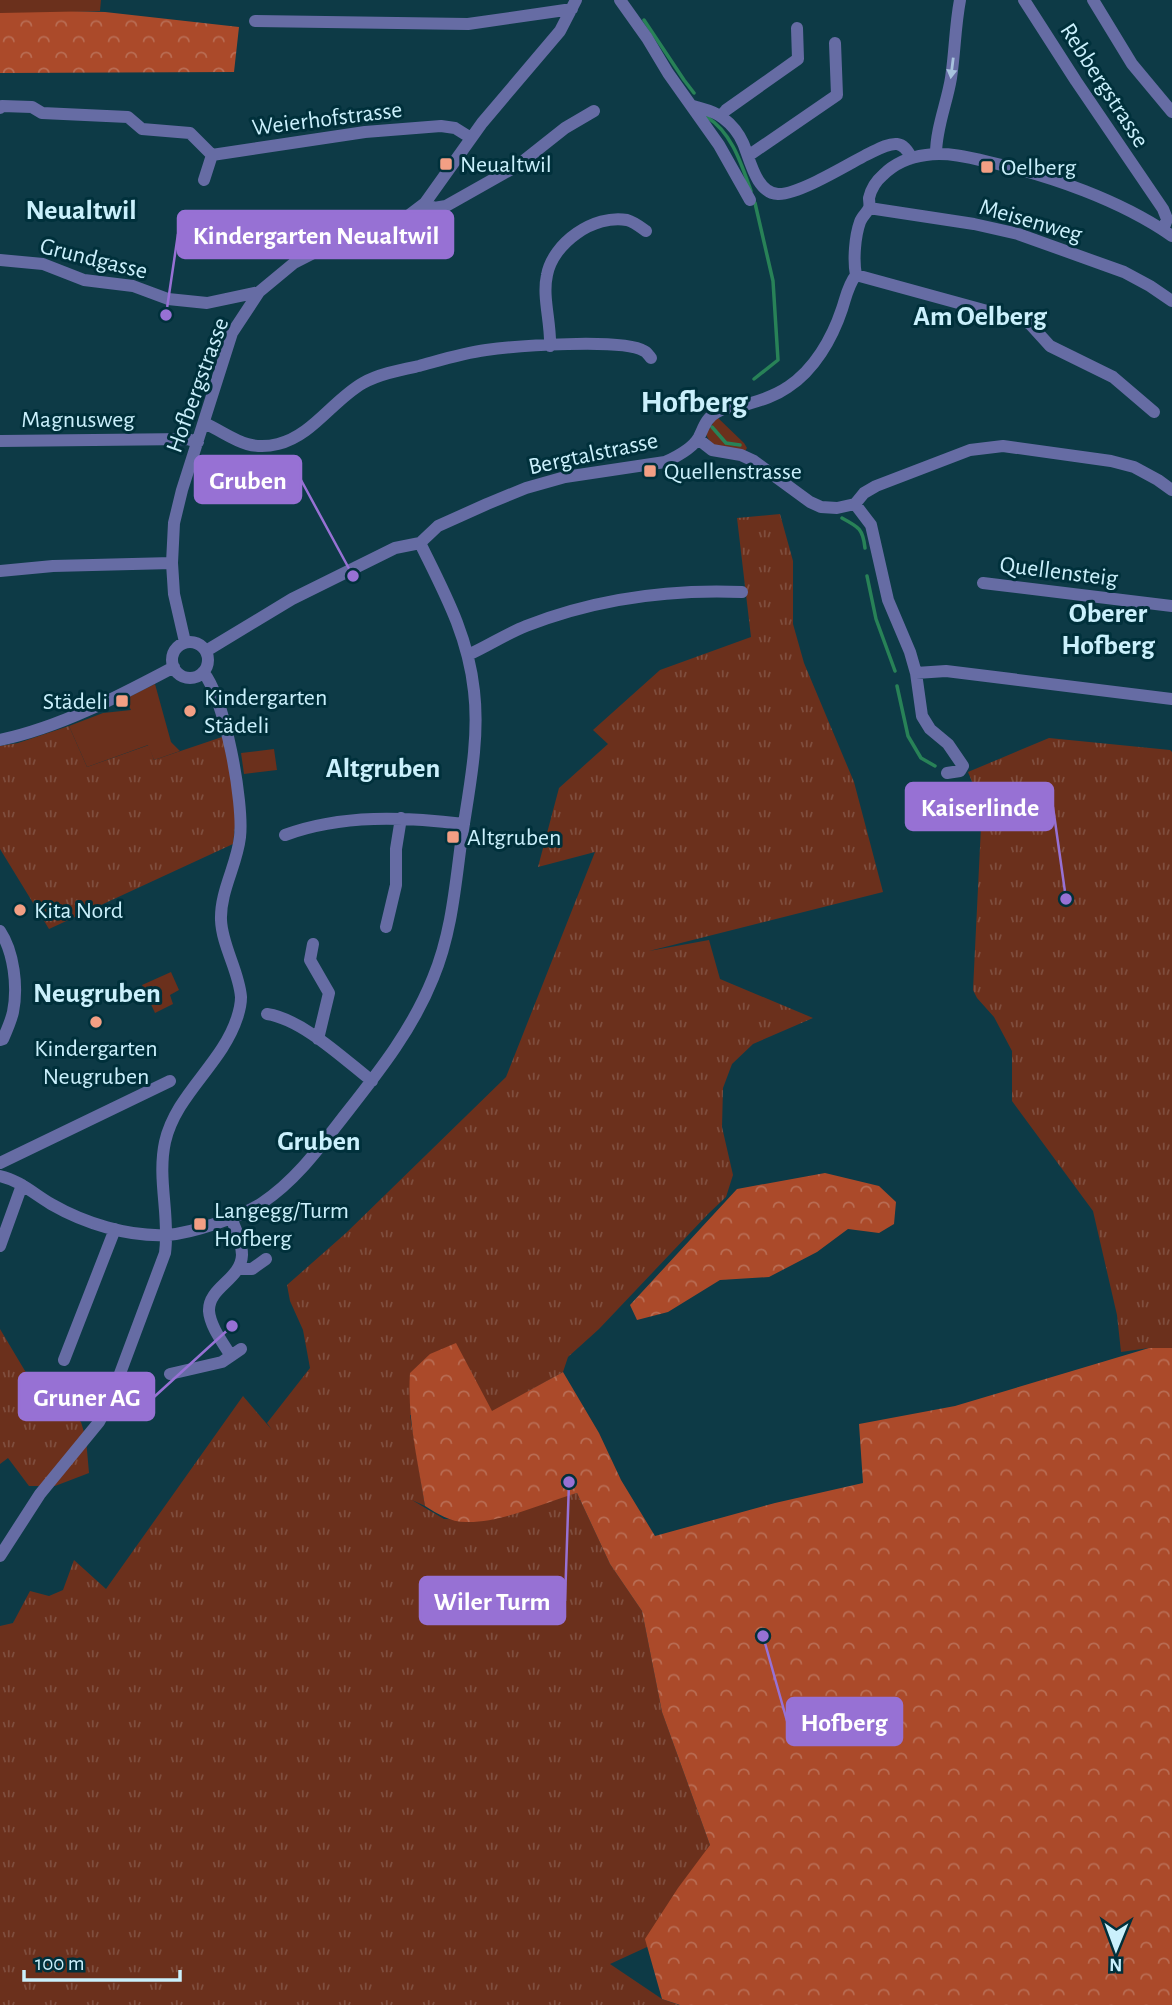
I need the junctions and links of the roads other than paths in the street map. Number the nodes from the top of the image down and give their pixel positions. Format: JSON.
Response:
{"nodes":[{"id":1,"x":620,"y":0,"type":"edge"},
{"id":2,"x":960,"y":0,"type":"edge"},
{"id":3,"x":1024,"y":0,"type":"edge"},
{"id":4,"x":1093,"y":0,"type":"edge"},
{"id":5,"x":574,"y":5,"type":"edge"},
{"id":6,"x":255,"y":21,"type":"dead end"},
{"id":7,"x":797,"y":29,"type":"dead end"},
{"id":8,"x":835,"y":43,"type":"dead end"},
{"id":9,"x":693,"y":106,"type":"junction"},
{"id":10,"x":0,"y":108,"type":"edge"},
{"id":11,"x":594,"y":111,"type":"dead end"},
{"id":12,"x":1172,"y":112,"type":"edge"},
{"id":13,"x":721,"y":116,"type":"junction"},
{"id":14,"x":471,"y":138,"type":"junction"},
{"id":15,"x":936,"y":154,"type":"junction"},
{"id":16,"x":212,"y":155,"type":"junction"},
{"id":17,"x":748,"y":156,"type":"junction"},
{"id":18,"x":912,"y":158,"type":"junction"},
{"id":19,"x":204,"y":180,"type":"dead end"},
{"id":20,"x":750,"y":200,"type":"dead end"},
{"id":21,"x":425,"y":203,"type":"junction"},
{"id":22,"x":869,"y":208,"type":"junction"},
{"id":23,"x":646,"y":231,"type":"dead end"},
{"id":24,"x":1167,"y":233,"type":"edge"},
{"id":25,"x":0,"y":260,"type":"edge"},
{"id":26,"x":856,"y":275,"type":"junction"},
{"id":27,"x":259,"y":292,"type":"junction"},
{"id":28,"x":1172,"y":301,"type":"edge"},
{"id":29,"x":550,"y":346,"type":"junction"},
{"id":30,"x":651,"y":358,"type":"dead end"},
{"id":31,"x":1154,"y":412,"type":"dead end"},
{"id":32,"x":204,"y":423,"type":"junction"},
{"id":33,"x":698,"y":439,"type":"junction"},
{"id":34,"x":0,"y":441,"type":"edge"},
{"id":35,"x":198,"y":442,"type":"junction"},
{"id":36,"x":1172,"y":490,"type":"edge"},
{"id":37,"x":855,"y":504,"type":"junction"},
{"id":38,"x":420,"y":543,"type":"junction"},
{"id":39,"x":172,"y":563,"type":"junction"},
{"id":40,"x":0,"y":571,"type":"edge"},
{"id":41,"x":983,"y":583,"type":"dead end"},
{"id":42,"x":742,"y":592,"type":"dead end"},
{"id":43,"x":1172,"y":606,"type":"edge"},
{"id":44,"x":186,"y":642,"type":"junction"},
{"id":45,"x":206,"y":651,"type":"junction"},
{"id":46,"x":468,"y":655,"type":"junction"},
{"id":47,"x":174,"y":667,"type":"junction"},
{"id":48,"x":203,"y":672,"type":"junction"},
{"id":49,"x":916,"y":673,"type":"junction"},
{"id":50,"x":1172,"y":699,"type":"edge"},
{"id":51,"x":0,"y":740,"type":"edge"},
{"id":52,"x":947,"y":772,"type":"dead end"},
{"id":53,"x":401,"y":818,"type":"junction"},
{"id":54,"x":464,"y":824,"type":"junction"},
{"id":55,"x":285,"y":835,"type":"dead end"},
{"id":56,"x":386,"y":928,"type":"dead end"},
{"id":57,"x":0,"y":931,"type":"edge"},
{"id":58,"x":313,"y":944,"type":"dead end"},
{"id":59,"x":267,"y":1014,"type":"dead end"},
{"id":60,"x":318,"y":1039,"type":"junction"},
{"id":61,"x":0,"y":1040,"type":"edge"},
{"id":62,"x":372,"y":1080,"type":"junction"},
{"id":63,"x":170,"y":1081,"type":"dead end"},
{"id":64,"x":0,"y":1163,"type":"edge"},
{"id":65,"x":0,"y":1176,"type":"edge"},
{"id":66,"x":22,"y":1185,"type":"junction"},
{"id":67,"x":231,"y":1218,"type":"junction"},
{"id":68,"x":115,"y":1229,"type":"junction"},
{"id":69,"x":167,"y":1235,"type":"junction"},
{"id":70,"x":0,"y":1246,"type":"edge"},
{"id":71,"x":265,"y":1259,"type":"dead end"},
{"id":72,"x":238,"y":1269,"type":"junction"},
{"id":73,"x":64,"y":1360,"type":"dead end"},
{"id":74,"x":170,"y":1374,"type":"dead end"},
{"id":75,"x":0,"y":1556,"type":"edge"}],
"edges":[{"from":1,"to":9,"type":"street"},
{"from":2,"to":15,"type":"street","one_way":true},
{"from":3,"to":24,"type":"street","name":"Rebbergstrasse"},
{"from":4,"to":12,"type":"street"},
{"from":5,"to":6,"type":"street"},
{"from":5,"to":14,"type":"street","name":"Hofbergstrasse"},
{"from":7,"to":13,"type":"street"},
{"from":8,"to":17,"type":"street"},
{"from":9,"to":13,"type":"street"},
{"from":9,"to":20,"type":"street"},
{"from":10,"to":16,"type":"street"},
{"from":11,"to":21,"type":"street","name":"Hofbergstrasse"},
{"from":13,"to":17,"type":"street"},
{"from":14,"to":16,"type":"street","name":"Weierhofstrasse"},
{"from":14,"to":21,"type":"street","name":"Hofbergstrasse"},
{"from":15,"to":18,"type":"street","name":"Bergtalstrasse"},
{"from":15,"to":24,"type":"street","name":"Bergtalstrasse"},
{"from":16,"to":19,"type":"street"},
{"from":17,"to":18,"type":"street"},
{"from":18,"to":22,"type":"street","name":"Bergtalstrasse"},
{"from":21,"to":27,"type":"street","name":"Hofbergstrasse"},
{"from":22,"to":26,"type":"street","name":"Bergtalstrasse"},
{"from":22,"to":28,"type":"street","name":"Meisenweg"},
{"from":23,"to":29,"type":"street"},
{"from":25,"to":27,"type":"street","name":"Grundgasse"},
{"from":26,"to":31,"type":"street"},
{"from":26,"to":33,"type":"street","name":"Bergtalstrasse"},
{"from":27,"to":32,"type":"street","name":"Hofbergstrasse"},
{"from":29,"to":30,"type":"street"},
{"from":29,"to":32,"type":"street"},
{"from":32,"to":35,"type":"street","name":"Hofbergstrasse"},
{"from":33,"to":37,"type":"street"},
{"from":33,"to":38,"type":"street","name":"Bergtalstrasse"},
{"from":34,"to":35,"type":"street","name":"Magnusweg"},
{"from":35,"to":39,"type":"street","name":"Hofbergstrasse"},
{"from":36,"to":37,"type":"street"},
{"from":37,"to":49,"type":"street"},
{"from":38,"to":45,"type":"street","name":"Bergtalstrasse"},
{"from":38,"to":46,"type":"street"},
{"from":39,"to":40,"type":"street"},
{"from":39,"to":44,"type":"street","name":"Hofbergstrasse"},
{"from":41,"to":43,"type":"street","name":"Quellensteig"},
{"from":42,"to":46,"type":"street"},
{"from":44,"to":45,"type":"street"},
{"from":44,"to":47,"type":"street"},
{"from":45,"to":48,"type":"street"},
{"from":46,"to":54,"type":"street"},
{"from":47,"to":48,"type":"street"},
{"from":47,"to":51,"type":"street"},
{"from":48,"to":69,"type":"street"},
{"from":49,"to":50,"type":"street"},
{"from":49,"to":52,"type":"street"},
{"from":53,"to":54,"type":"street"},
{"from":53,"to":55,"type":"street"},
{"from":53,"to":56,"type":"street"},
{"from":54,"to":62,"type":"street"},
{"from":57,"to":61,"type":"street"},
{"from":58,"to":60,"type":"street"},
{"from":59,"to":60,"type":"street"},
{"from":60,"to":62,"type":"street"},
{"from":62,"to":67,"type":"street"},
{"from":63,"to":64,"type":"street"},
{"from":65,"to":66,"type":"street"},
{"from":66,"to":68,"type":"street"},
{"from":66,"to":70,"type":"street"},
{"from":67,"to":69,"type":"street"},
{"from":67,"to":72,"type":"street"},
{"from":68,"to":69,"type":"street"},
{"from":68,"to":73,"type":"street"},
{"from":69,"to":75,"type":"street"},
{"from":71,"to":72,"type":"street"},
{"from":72,"to":74,"type":"street"}]}
